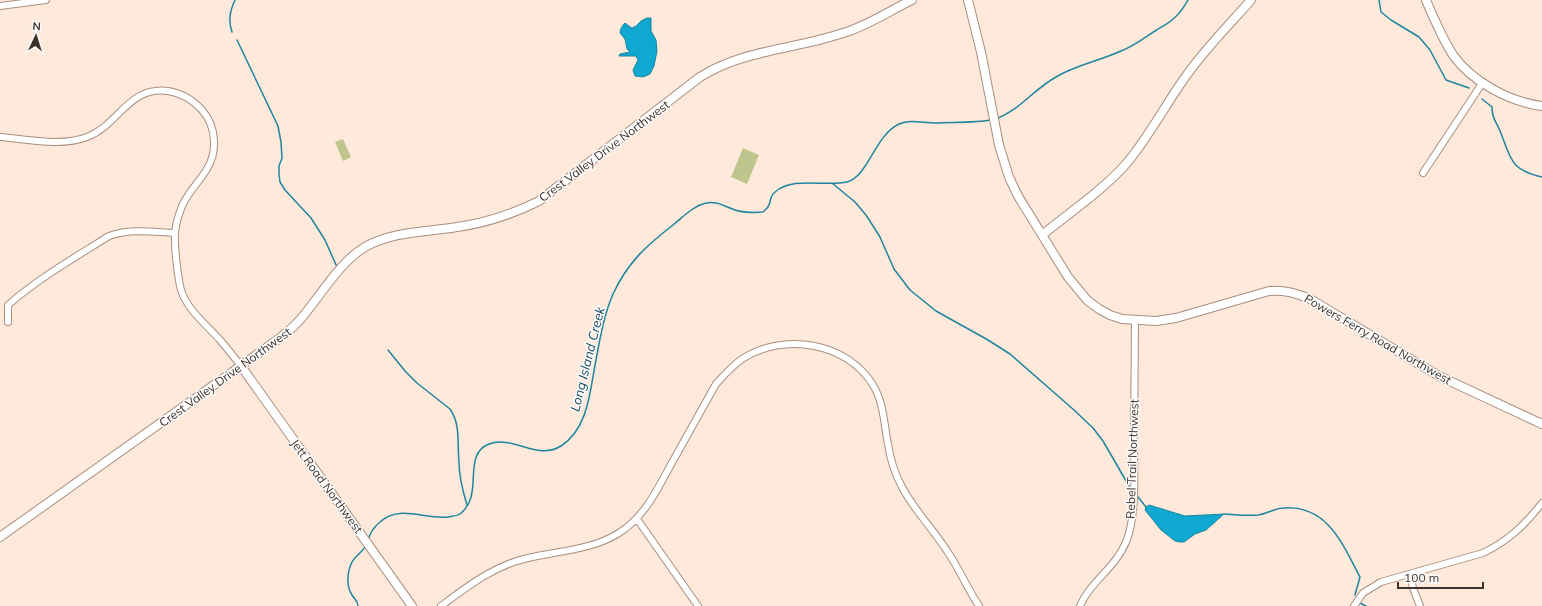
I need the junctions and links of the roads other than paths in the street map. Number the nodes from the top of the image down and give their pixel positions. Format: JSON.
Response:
{"nodes":[{"id":1,"x":46,"y":0,"type":"edge"},
{"id":2,"x":912,"y":0,"type":"edge"},
{"id":3,"x":968,"y":0,"type":"edge"},
{"id":4,"x":1251,"y":0,"type":"edge"},
{"id":5,"x":1426,"y":0,"type":"edge"},
{"id":6,"x":0,"y":6,"type":"edge"},
{"id":7,"x":1483,"y":82,"type":"junction"},
{"id":8,"x":1542,"y":106,"type":"edge"},
{"id":9,"x":0,"y":137,"type":"edge"},
{"id":10,"x":1423,"y":173,"type":"dead end"},
{"id":11,"x":175,"y":233,"type":"junction"},
{"id":12,"x":1042,"y":234,"type":"junction"},
{"id":13,"x":1135,"y":320,"type":"junction"},
{"id":14,"x":8,"y":322,"type":"dead end"},
{"id":15,"x":241,"y":366,"type":"junction"},
{"id":16,"x":1542,"y":424,"type":"edge"},
{"id":17,"x":1542,"y":503,"type":"edge"},
{"id":18,"x":637,"y":519,"type":"junction"},
{"id":19,"x":0,"y":537,"type":"edge"},
{"id":20,"x":1410,"y":574,"type":"junction"},
{"id":21,"x":412,"y":606,"type":"edge"},
{"id":22,"x":441,"y":606,"type":"edge"},
{"id":23,"x":698,"y":606,"type":"edge"},
{"id":24,"x":979,"y":606,"type":"edge"},
{"id":25,"x":1080,"y":606,"type":"edge"},
{"id":26,"x":1354,"y":606,"type":"edge"},
{"id":27,"x":1420,"y":606,"type":"edge"}],
"edges":[{"from":1,"to":6,"type":"street"},
{"from":2,"to":15,"type":"street","name":"Crest Valley Drive Northwest"},
{"from":3,"to":12,"type":"street","name":"Powers Ferry Road Northwest"},
{"from":4,"to":12,"type":"street"},
{"from":5,"to":7,"type":"street"},
{"from":7,"to":8,"type":"street"},
{"from":7,"to":10,"type":"street"},
{"from":9,"to":11,"type":"street"},
{"from":11,"to":14,"type":"street"},
{"from":11,"to":15,"type":"street"},
{"from":12,"to":13,"type":"street","name":"Powers Ferry Road Northwest"},
{"from":13,"to":16,"type":"street","name":"Powers Ferry Road Northwest"},
{"from":13,"to":25,"type":"street","name":"Rebel Trail Northwest"},
{"from":15,"to":19,"type":"street","name":"Crest Valley Drive Northwest"},
{"from":15,"to":21,"type":"street","name":"Jett Road Northwest"},
{"from":17,"to":20,"type":"street"},
{"from":18,"to":22,"type":"street"},
{"from":18,"to":23,"type":"street"},
{"from":18,"to":24,"type":"street"},
{"from":20,"to":26,"type":"street"},
{"from":20,"to":27,"type":"street"}]}
